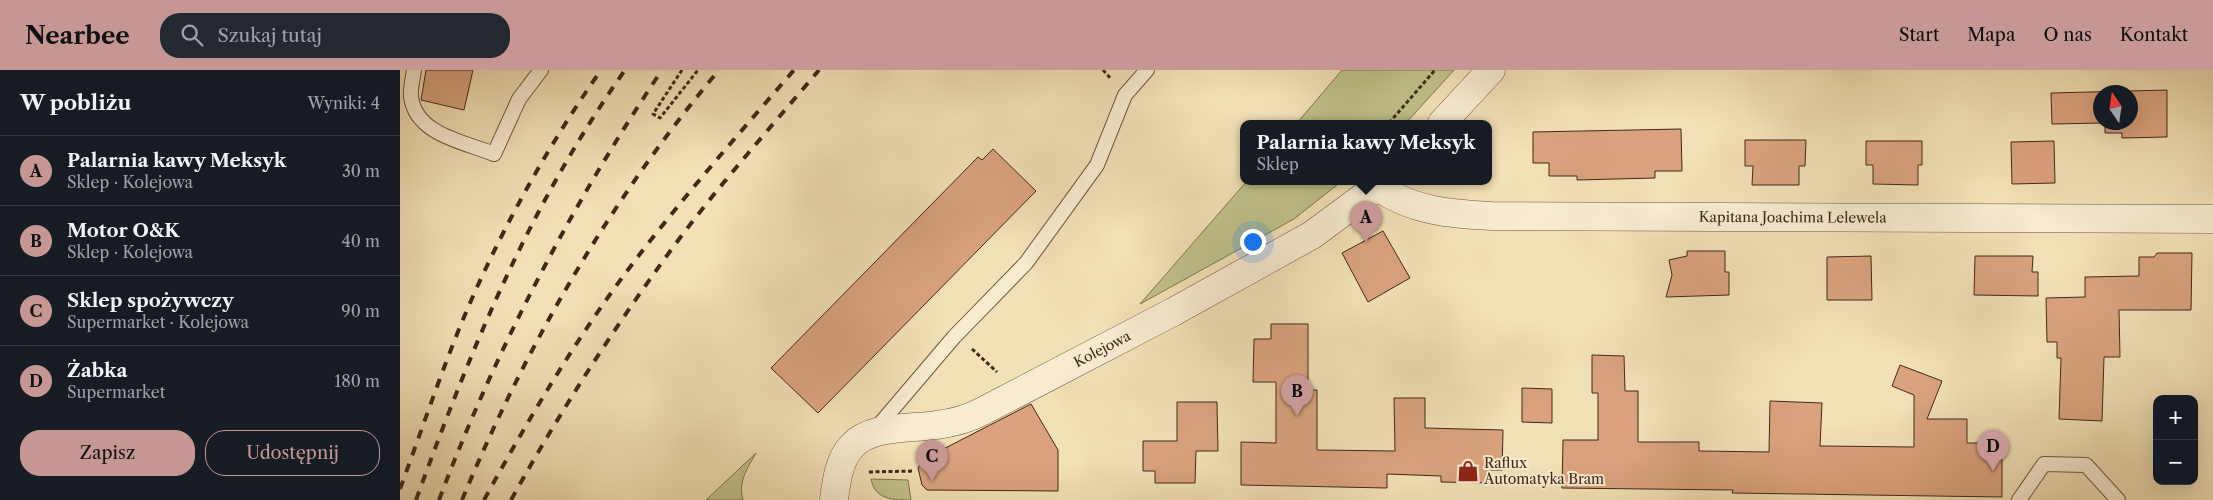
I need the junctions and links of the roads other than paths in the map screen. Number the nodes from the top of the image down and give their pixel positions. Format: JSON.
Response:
{"nodes":[{"id":1,"x":414,"y":70,"type":"edge"},
{"id":2,"x":540,"y":70,"type":"edge"},
{"id":3,"x":1147,"y":70,"type":"edge"},
{"id":4,"x":1491,"y":70,"type":"edge"},
{"id":5,"x":1445,"y":120,"type":"edge"},
{"id":6,"x":1381,"y":185,"type":"edge"},
{"id":7,"x":1383,"y":185,"type":"edge"},
{"id":8,"x":2213,"y":219,"type":"edge"},
{"id":9,"x":870,"y":435,"type":"junction"},
{"id":10,"x":834,"y":500,"type":"edge"},
{"id":11,"x":2020,"y":500,"type":"edge"},
{"id":12,"x":2118,"y":500,"type":"edge"}],
"edges":[{"from":1,"to":2,"type":"lane"},
{"from":3,"to":9,"type":"lane"},
{"from":4,"to":5,"type":"street"},
{"from":6,"to":9,"type":"street","name":"Kolejowa"},
{"from":7,"to":8,"type":"street","name":"Kapitana Joachima Lelewela"},
{"from":9,"to":10,"type":"street","name":"Kolejowa"},
{"from":11,"to":12,"type":"lane"}]}
